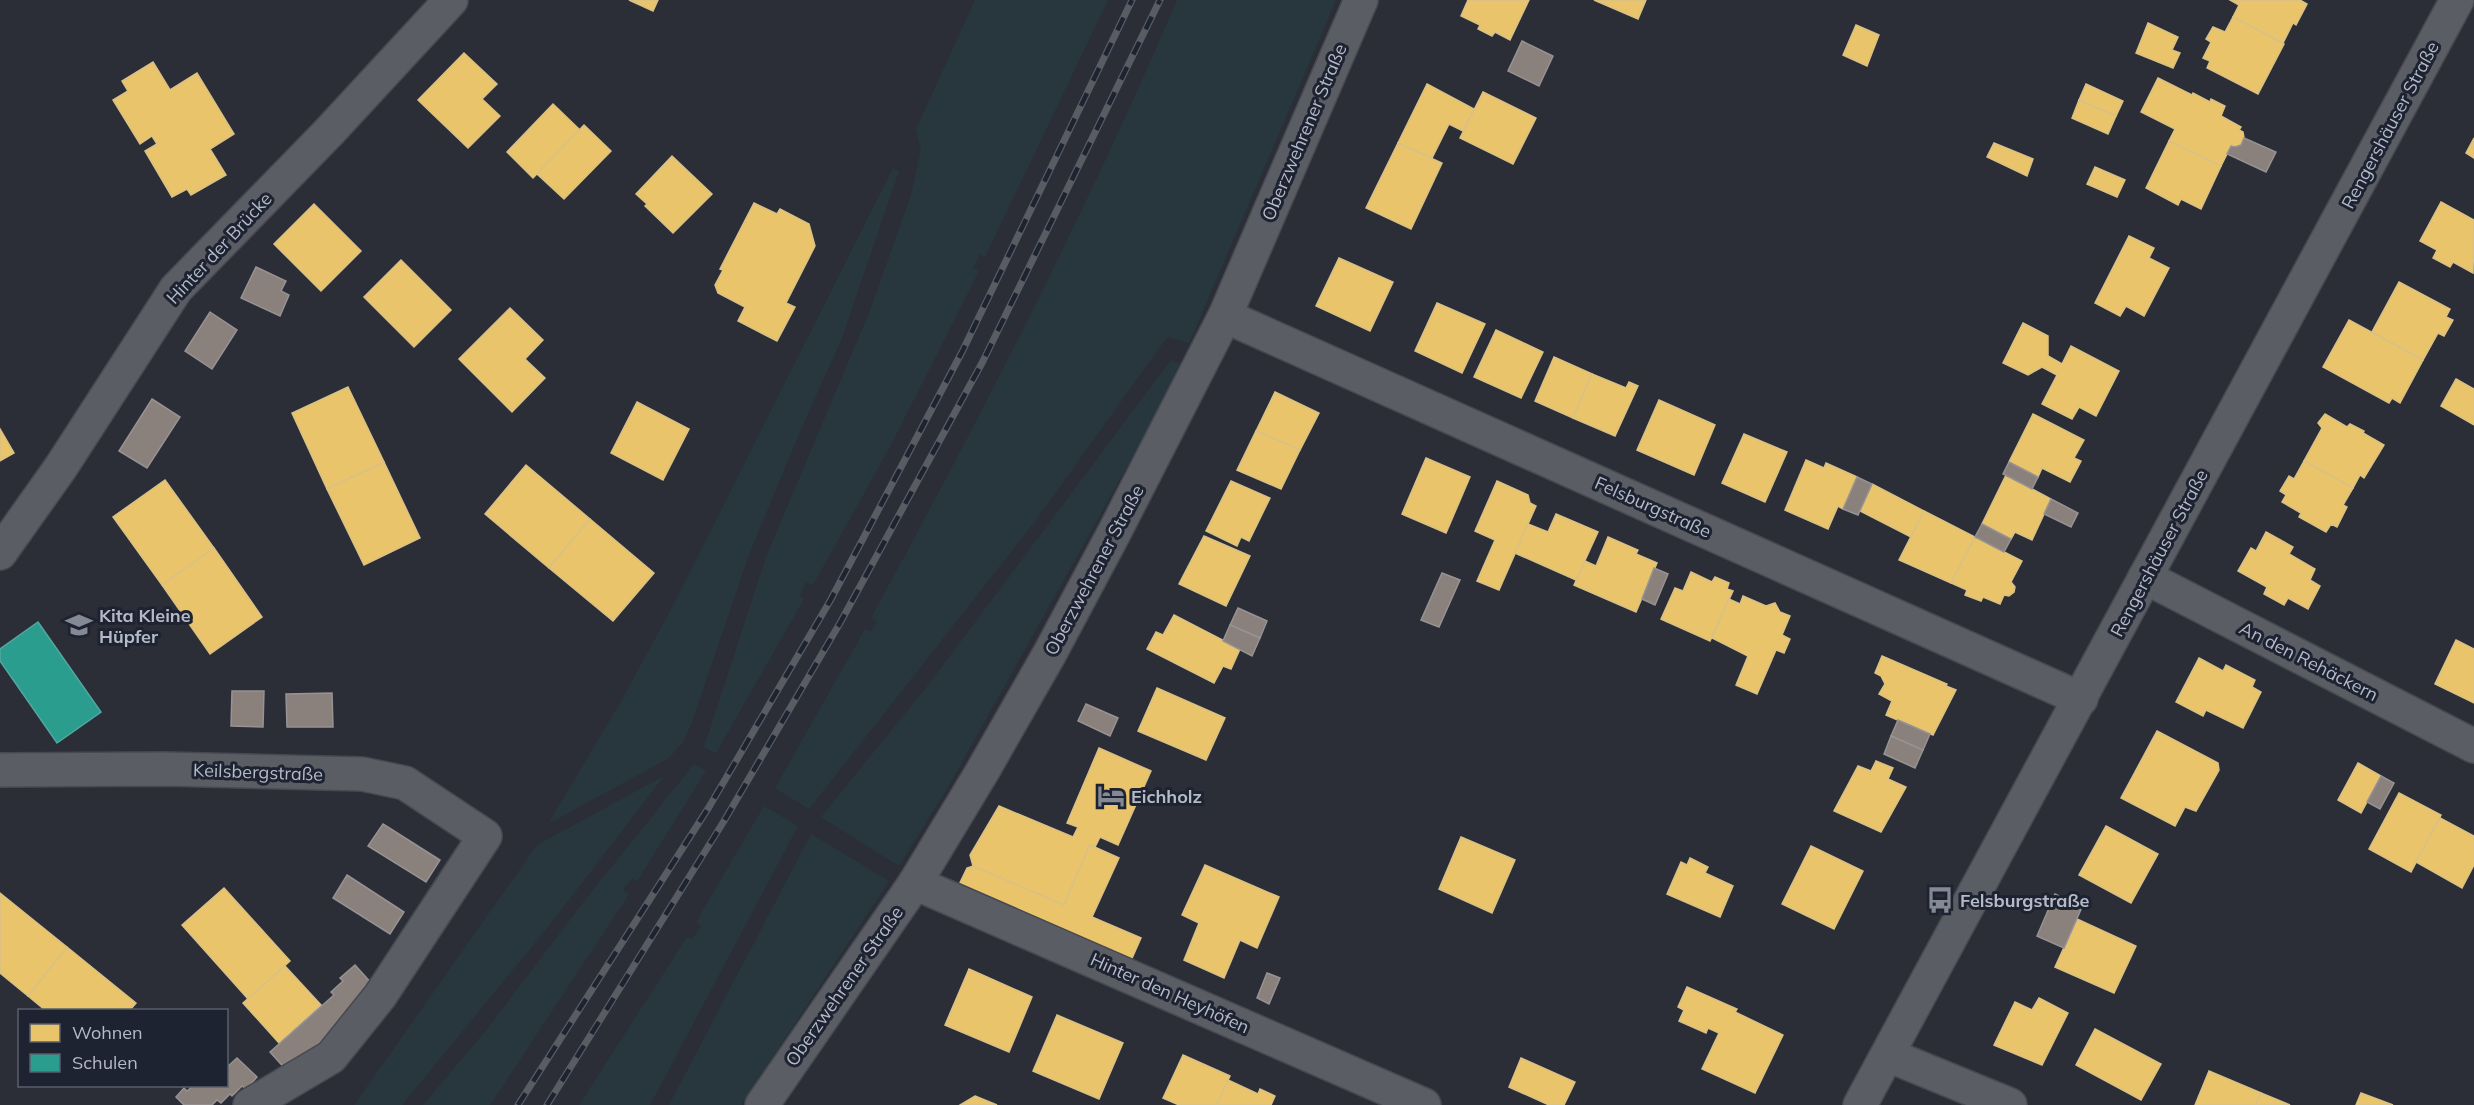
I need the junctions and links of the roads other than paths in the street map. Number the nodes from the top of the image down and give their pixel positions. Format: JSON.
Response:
{"nodes":[{"id":1,"x":451,"y":0,"type":"edge"},
{"id":2,"x":1361,"y":0,"type":"edge"},
{"id":3,"x":2457,"y":0,"type":"edge"},
{"id":4,"x":1225,"y":316,"type":"junction"},
{"id":5,"x":0,"y":553,"type":"edge"},
{"id":6,"x":2145,"y":577,"type":"junction"},
{"id":7,"x":2081,"y":699,"type":"junction"},
{"id":8,"x":2474,"y":746,"type":"edge"},
{"id":9,"x":5,"y":763,"type":"edge"},
{"id":10,"x":915,"y":883,"type":"junction"},
{"id":11,"x":1888,"y":1055,"type":"junction"},
{"id":12,"x":250,"y":1105,"type":"edge"},
{"id":13,"x":762,"y":1105,"type":"edge"},
{"id":14,"x":1424,"y":1105,"type":"edge"},
{"id":15,"x":1860,"y":1105,"type":"edge"},
{"id":16,"x":2010,"y":1105,"type":"edge"}],
"edges":[{"from":1,"to":5,"type":"street","name":"Hinter der Brücke"},
{"from":2,"to":4,"type":"street","name":"Oberzwehrener Straße"},
{"from":3,"to":6,"type":"street","name":"Rengershäuser Straße"},
{"from":4,"to":7,"type":"street","name":"Felsburgstraße"},
{"from":4,"to":10,"type":"street","name":"Oberzwehrener Straße"},
{"from":6,"to":7,"type":"street","name":"Rengershäuser Straße"},
{"from":6,"to":8,"type":"street","name":"An den Rehäckern"},
{"from":7,"to":11,"type":"street","name":"Rengershäuser Straße"},
{"from":9,"to":12,"type":"street","name":"Keilsbergstraße"},
{"from":10,"to":13,"type":"street","name":"Oberzwehrener Straße"},
{"from":10,"to":14,"type":"street","name":"Hinter den Heyhöfen"},
{"from":11,"to":15,"type":"street","name":"Rengershäuser Straße"},
{"from":11,"to":16,"type":"street"}]}
